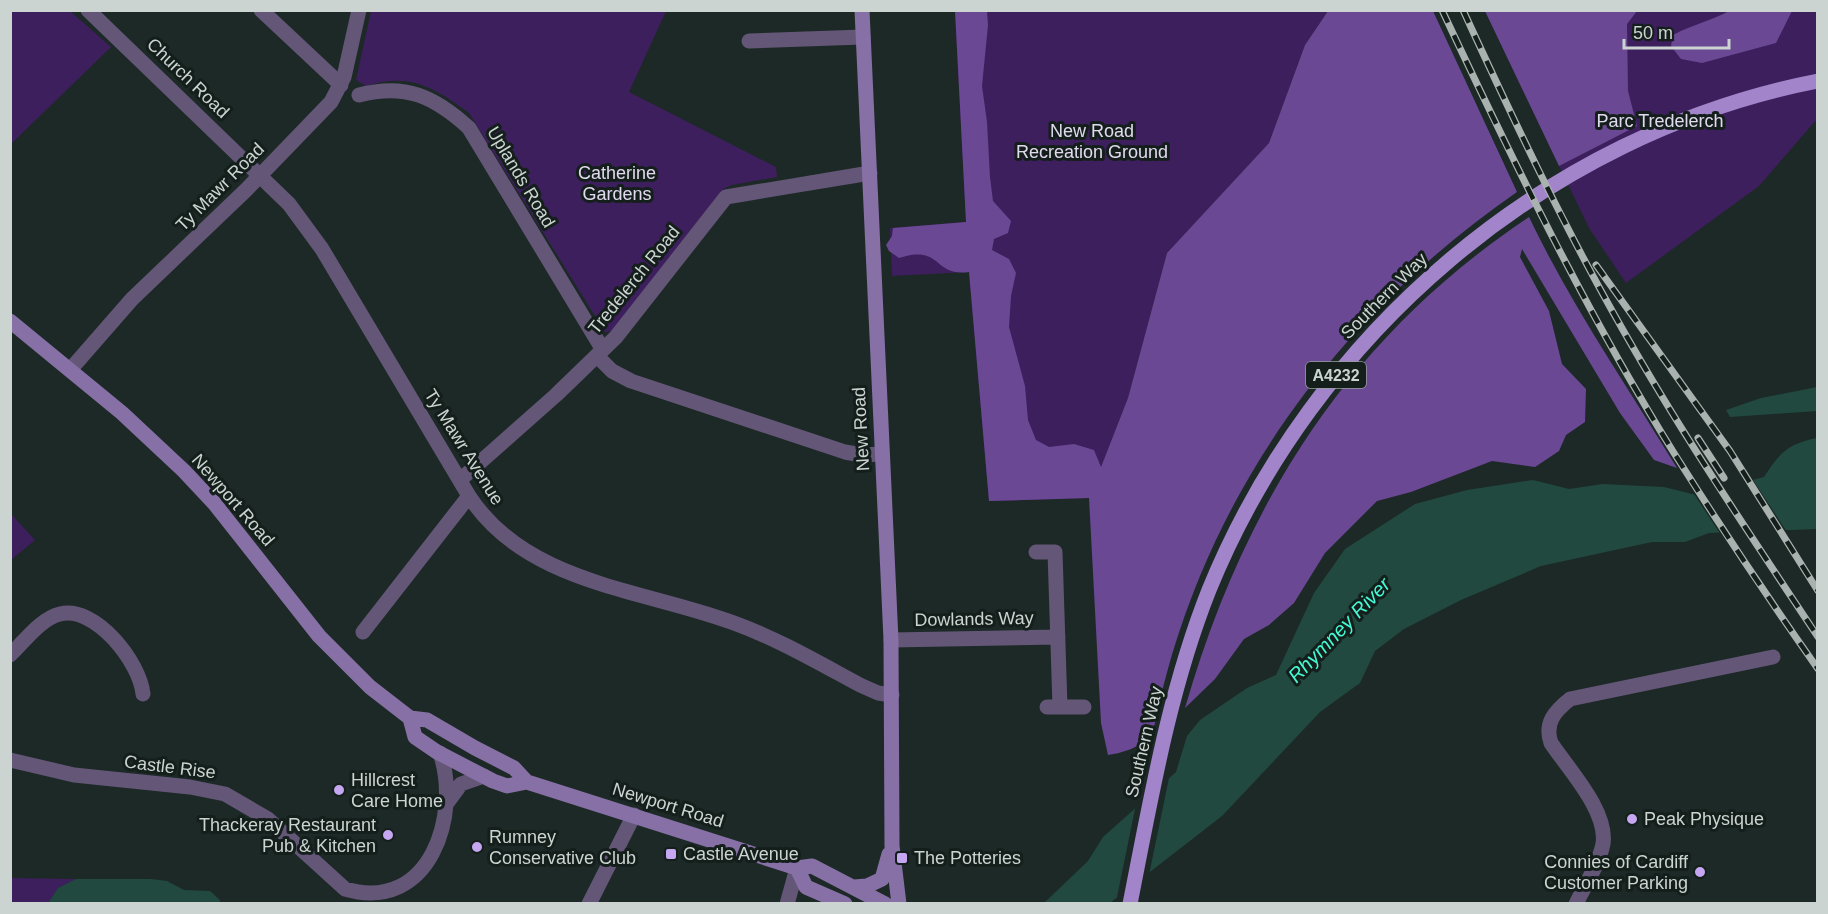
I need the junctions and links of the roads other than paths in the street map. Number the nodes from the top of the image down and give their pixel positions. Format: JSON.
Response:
{"nodes":[{"id":1,"x":88,"y":10,"type":"edge"},
{"id":2,"x":261,"y":10,"type":"edge"},
{"id":3,"x":359,"y":10,"type":"edge"},
{"id":4,"x":862,"y":10,"type":"edge"},
{"id":5,"x":863,"y":37,"type":"junction"},
{"id":6,"x":749,"y":41,"type":"dead end"},
{"id":7,"x":1818,"y":81,"type":"edge"},
{"id":8,"x":341,"y":85,"type":"junction"},
{"id":9,"x":359,"y":95,"type":"dead end"},
{"id":10,"x":870,"y":173,"type":"junction"},
{"id":11,"x":261,"y":175,"type":"junction"},
{"id":12,"x":10,"y":321,"type":"edge"},
{"id":13,"x":600,"y":353,"type":"junction"},
{"id":14,"x":70,"y":370,"type":"junction"},
{"id":15,"x":882,"y":454,"type":"junction"},
{"id":16,"x":460,"y":480,"type":"junction"},
{"id":17,"x":469,"y":496,"type":"junction"},
{"id":18,"x":1036,"y":552,"type":"dead end"},
{"id":19,"x":363,"y":632,"type":"dead end"},
{"id":20,"x":1058,"y":637,"type":"junction"},
{"id":21,"x":891,"y":640,"type":"junction"},
{"id":22,"x":10,"y":655,"type":"edge"},
{"id":23,"x":1773,"y":657,"type":"dead end"},
{"id":24,"x":143,"y":693,"type":"dead end"},
{"id":25,"x":892,"y":695,"type":"junction"},
{"id":26,"x":1084,"y":707,"type":"dead end"},
{"id":27,"x":410,"y":718,"type":"junction"},
{"id":28,"x":440,"y":753,"type":"junction"},
{"id":29,"x":10,"y":760,"type":"edge"},
{"id":30,"x":484,"y":776,"type":"junction"},
{"id":31,"x":527,"y":782,"type":"junction"},
{"id":32,"x":447,"y":803,"type":"junction"},
{"id":33,"x":634,"y":815,"type":"junction"},
{"id":34,"x":892,"y":846,"type":"junction"},
{"id":35,"x":797,"y":868,"type":"junction"},
{"id":36,"x":854,"y":887,"type":"junction"},
{"id":37,"x":589,"y":903,"type":"edge"},
{"id":38,"x":787,"y":903,"type":"edge"},
{"id":39,"x":845,"y":903,"type":"edge"},
{"id":40,"x":885,"y":903,"type":"edge"},
{"id":41,"x":899,"y":903,"type":"edge"},
{"id":42,"x":1130,"y":903,"type":"edge"},
{"id":43,"x":1576,"y":903,"type":"edge"}],
"edges":[{"from":1,"to":11,"type":"street","name":"Church Road"},
{"from":2,"to":8,"type":"street"},
{"from":3,"to":8,"type":"street","name":"Ty Mawr Road"},
{"from":4,"to":5,"type":"main road","name":"New Road"},
{"from":5,"to":6,"type":"street"},
{"from":5,"to":10,"type":"main road","name":"New Road"},
{"from":7,"to":42,"type":"main road","name":"Southern Way","number":"A4232"},
{"from":8,"to":11,"type":"street","name":"Ty Mawr Road"},
{"from":9,"to":13,"type":"street","name":"Uplands Road"},
{"from":10,"to":13,"type":"street","name":"Tredelerch Road"},
{"from":10,"to":15,"type":"main road","name":"New Road"},
{"from":11,"to":14,"type":"street","name":"Ty Mawr Road"},
{"from":11,"to":16,"type":"street","name":"Ty Mawr Avenue"},
{"from":12,"to":14,"type":"main road","name":"Newport Road"},
{"from":13,"to":15,"type":"street","name":"Uplands Road"},
{"from":13,"to":16,"type":"street","name":"Tredelerch Road"},
{"from":14,"to":27,"type":"main road","name":"Newport Road"},
{"from":15,"to":21,"type":"main road","name":"New Road"},
{"from":16,"to":17,"type":"street","name":"Ty Mawr Avenue"},
{"from":17,"to":19,"type":"street"},
{"from":17,"to":25,"type":"street","name":"Ty Mawr Avenue"},
{"from":18,"to":20,"type":"street","name":"Dowlands Way"},
{"from":20,"to":21,"type":"street","name":"Dowlands Way"},
{"from":20,"to":26,"type":"street","name":"Dowlands Way"},
{"from":21,"to":25,"type":"main road","name":"New Road"},
{"from":22,"to":24,"type":"street"},
{"from":23,"to":43,"type":"street"},
{"from":25,"to":34,"type":"main road","name":"New Road"},
{"from":27,"to":28,"type":"main road","name":"Newport Road"},
{"from":27,"to":31,"type":"main road","name":"Newport Road"},
{"from":28,"to":30,"type":"main road","name":"Newport Road"},
{"from":28,"to":32,"type":"street","name":"Castle Rise"},
{"from":29,"to":32,"type":"street","name":"Castle Rise"},
{"from":30,"to":31,"type":"main road","name":"Newport Road"},
{"from":30,"to":32,"type":"street"},
{"from":31,"to":33,"type":"main road","name":"Newport Road"},
{"from":33,"to":35,"type":"main road","name":"Newport Road"},
{"from":33,"to":37,"type":"street"},
{"from":34,"to":36,"type":"main road","name":"New Road"},
{"from":34,"to":41,"type":"main road","name":"New Road"},
{"from":35,"to":36,"type":"main road","name":"Newport Road"},
{"from":35,"to":38,"type":"street"},
{"from":35,"to":39,"type":"main road"},
{"from":36,"to":40,"type":"main road","name":"Newport Road"}]}
